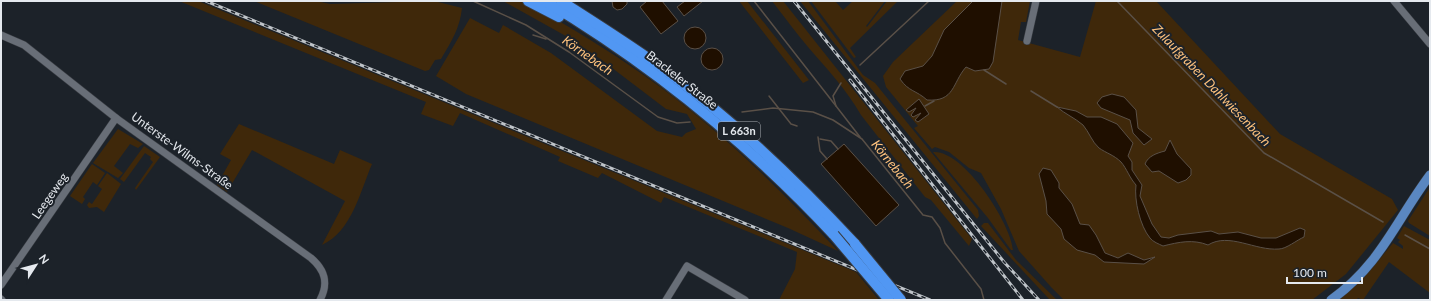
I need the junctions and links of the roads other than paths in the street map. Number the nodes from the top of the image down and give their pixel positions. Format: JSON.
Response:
{"nodes":[{"id":1,"x":528,"y":1,"type":"edge"},
{"id":2,"x":545,"y":1,"type":"edge"},
{"id":3,"x":561,"y":1,"type":"edge"},
{"id":4,"x":570,"y":1,"type":"edge"},
{"id":5,"x":1036,"y":1,"type":"edge"},
{"id":6,"x":1394,"y":1,"type":"edge"},
{"id":7,"x":610,"y":33,"type":"junction"},
{"id":8,"x":1,"y":35,"type":"edge"},
{"id":9,"x":1027,"y":41,"type":"dead end"},
{"id":10,"x":1430,"y":44,"type":"edge"},
{"id":11,"x":624,"y":52,"type":"junction"},
{"id":12,"x":116,"y":118,"type":"junction"},
{"id":13,"x":1430,"y":175,"type":"edge"},
{"id":14,"x":1,"y":285,"type":"edge"},
{"id":15,"x":320,"y":300,"type":"edge"},
{"id":16,"x":666,"y":300,"type":"edge"},
{"id":17,"x":746,"y":300,"type":"edge"},
{"id":18,"x":889,"y":300,"type":"edge"},
{"id":19,"x":901,"y":300,"type":"edge"},
{"id":20,"x":1331,"y":300,"type":"edge"}],
"edges":[{"from":1,"to":11,"type":"highway"},
{"from":2,"to":11,"type":"highway","name":"Brackeler Straße","number":"L 663n"},
{"from":3,"to":7,"type":"highway","name":"Brackeler Straße","number":"L 663n"},
{"from":4,"to":7,"type":"highway"},
{"from":5,"to":9,"type":"street"},
{"from":6,"to":10,"type":"street"},
{"from":7,"to":19,"type":"highway","name":"Brackeler Straße","number":"L 663n","bridge":true},
{"from":8,"to":12,"type":"street","name":"Unterste-Wilms-Straße"},
{"from":11,"to":18,"type":"highway","name":"Brackeler Straße","number":"L 663n","bridge":true},
{"from":12,"to":14,"type":"street","name":"Leegeweg"},
{"from":12,"to":15,"type":"street","name":"Unterste-Wilms-Straße"},
{"from":13,"to":20,"type":"main road"},
{"from":16,"to":17,"type":"street"}]}
